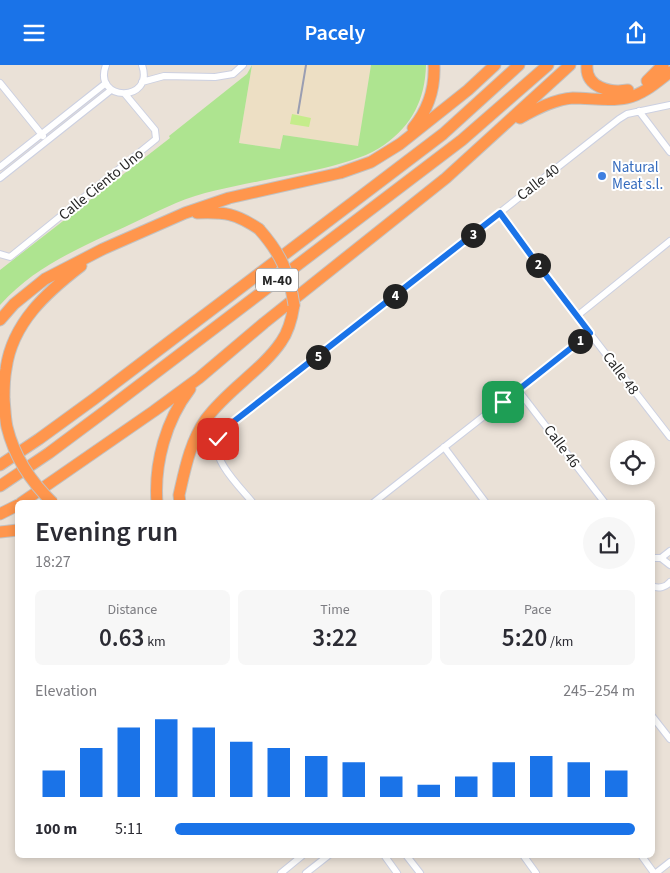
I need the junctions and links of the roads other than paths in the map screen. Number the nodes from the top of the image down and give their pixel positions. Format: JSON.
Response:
{"nodes":[{"id":1,"x":106,"y":65,"type":"edge"},
{"id":2,"x":142,"y":65,"type":"edge"},
{"id":3,"x":243,"y":65,"type":"edge"},
{"id":4,"x":434,"y":65,"type":"edge"},
{"id":5,"x":496,"y":65,"type":"edge"},
{"id":6,"x":519,"y":65,"type":"edge"},
{"id":7,"x":548,"y":65,"type":"edge"},
{"id":8,"x":570,"y":65,"type":"edge"},
{"id":9,"x":587,"y":65,"type":"edge"},
{"id":10,"x":663,"y":65,"type":"edge"},
{"id":11,"x":670,"y":72,"type":"edge"},
{"id":12,"x":142,"y":82,"type":"junction"},
{"id":13,"x":0,"y":83,"type":"edge"},
{"id":14,"x":106,"y":83,"type":"junction"},
{"id":15,"x":111,"y":89,"type":"junction"},
{"id":16,"x":125,"y":94,"type":"junction"},
{"id":17,"x":670,"y":105,"type":"edge"},
{"id":18,"x":639,"y":111,"type":"junction"},
{"id":19,"x":503,"y":127,"type":"junction"},
{"id":20,"x":41,"y":134,"type":"junction"},
{"id":21,"x":47,"y":141,"type":"junction"},
{"id":22,"x":400,"y":144,"type":"junction"},
{"id":23,"x":670,"y":152,"type":"edge"},
{"id":24,"x":0,"y":167,"type":"edge"},
{"id":25,"x":0,"y":178,"type":"edge"},
{"id":26,"x":185,"y":213,"type":"junction"},
{"id":27,"x":500,"y":213,"type":"junction"},
{"id":28,"x":670,"y":241,"type":"edge"},
{"id":29,"x":102,"y":249,"type":"junction"},
{"id":30,"x":0,"y":254,"type":"edge"},
{"id":31,"x":577,"y":316,"type":"junction"},
{"id":32,"x":0,"y":320,"type":"edge"},
{"id":33,"x":590,"y":333,"type":"junction"},
{"id":34,"x":199,"y":378,"type":"junction"},
{"id":35,"x":518,"y":390,"type":"junction"},
{"id":36,"x":670,"y":437,"type":"edge"},
{"id":37,"x":444,"y":447,"type":"junction"},
{"id":38,"x":0,"y":465,"type":"edge"},
{"id":39,"x":0,"y":486,"type":"edge"},
{"id":40,"x":25,"y":500,"type":"edge"},
{"id":41,"x":50,"y":500,"type":"edge"},
{"id":42,"x":157,"y":500,"type":"edge"},
{"id":43,"x":180,"y":500,"type":"edge"},
{"id":44,"x":251,"y":500,"type":"edge"},
{"id":45,"x":377,"y":500,"type":"edge"},
{"id":46,"x":484,"y":500,"type":"edge"},
{"id":47,"x":603,"y":500,"type":"edge"},
{"id":48,"x":15,"y":506,"type":"edge"},
{"id":49,"x":0,"y":514,"type":"edge"},
{"id":50,"x":15,"y":530,"type":"edge"},
{"id":51,"x":0,"y":532,"type":"edge"},
{"id":52,"x":670,"y":551,"type":"edge"},
{"id":53,"x":655,"y":558,"type":"edge"},
{"id":54,"x":661,"y":558,"type":"junction"},
{"id":55,"x":670,"y":565,"type":"edge"},
{"id":56,"x":669,"y":585,"type":"edge"},
{"id":57,"x":655,"y":587,"type":"edge"},
{"id":58,"x":655,"y":720,"type":"edge"},
{"id":59,"x":670,"y":739,"type":"edge"},
{"id":60,"x":300,"y":858,"type":"edge"},
{"id":61,"x":324,"y":858,"type":"edge"},
{"id":62,"x":386,"y":858,"type":"edge"},
{"id":63,"x":408,"y":858,"type":"edge"},
{"id":64,"x":525,"y":858,"type":"edge"},
{"id":65,"x":642,"y":858,"type":"edge"},
{"id":66,"x":670,"y":862,"type":"edge"},
{"id":67,"x":281,"y":873,"type":"edge"},
{"id":68,"x":306,"y":873,"type":"edge"},
{"id":69,"x":398,"y":873,"type":"edge"},
{"id":70,"x":420,"y":873,"type":"edge"},
{"id":71,"x":536,"y":873,"type":"edge"},
{"id":72,"x":655,"y":873,"type":"edge"}],
"edges":[{"from":1,"to":14,"type":"street"},
{"from":2,"to":12,"type":"street"},
{"from":3,"to":12,"type":"street"},
{"from":4,"to":22,"type":"highway"},
{"from":5,"to":22,"type":"highway"},
{"from":6,"to":38,"type":"highway","number":"M-40"},
{"from":7,"to":39,"type":"highway","number":"M-40"},
{"from":8,"to":19,"type":"highway"},
{"from":9,"to":10,"type":"highway"},
{"from":11,"to":19,"type":"highway"},
{"from":12,"to":16,"type":"street"},
{"from":13,"to":20,"type":"street"},
{"from":14,"to":15,"type":"street"},
{"from":14,"to":20,"type":"street"},
{"from":15,"to":16,"type":"street"},
{"from":15,"to":21,"type":"street"},
{"from":16,"to":30,"type":"street","name":"Calle Ciento Uno"},
{"from":17,"to":18,"type":"street","name":"Calle 40"},
{"from":18,"to":23,"type":"street"},
{"from":18,"to":27,"type":"street","name":"Calle 40"},
{"from":19,"to":34,"type":"highway"},
{"from":20,"to":21,"type":"street"},
{"from":20,"to":24,"type":"street"},
{"from":21,"to":25,"type":"street"},
{"from":22,"to":26,"type":"highway"},
{"from":26,"to":29,"type":"highway"},
{"from":26,"to":43,"type":"highway","bridge":true},
{"from":27,"to":31,"type":"street","name":"Calle 48"},
{"from":27,"to":44,"type":"street","name":"Calle 40"},
{"from":28,"to":31,"type":"street"},
{"from":29,"to":32,"type":"highway"},
{"from":29,"to":41,"type":"highway","bridge":true},
{"from":31,"to":33,"type":"street","name":"Calle 48"},
{"from":33,"to":35,"type":"street"},
{"from":33,"to":36,"type":"street","name":"Calle 48"},
{"from":34,"to":40,"type":"highway"},
{"from":34,"to":42,"type":"highway"},
{"from":35,"to":37,"type":"street"},
{"from":35,"to":47,"type":"street","name":"Calle 46"},
{"from":37,"to":45,"type":"street"},
{"from":37,"to":46,"type":"street"},
{"from":48,"to":49,"type":"highway"},
{"from":50,"to":51,"type":"highway"},
{"from":52,"to":54,"type":"street"},
{"from":53,"to":54,"type":"street"},
{"from":54,"to":55,"type":"street"},
{"from":56,"to":57,"type":"street"},
{"from":58,"to":59,"type":"street"},
{"from":60,"to":67,"type":"street"},
{"from":61,"to":68,"type":"street"},
{"from":62,"to":69,"type":"street"},
{"from":63,"to":70,"type":"street"},
{"from":64,"to":71,"type":"street"},
{"from":65,"to":72,"type":"street"},
{"from":66,"to":72,"type":"street"}]}
